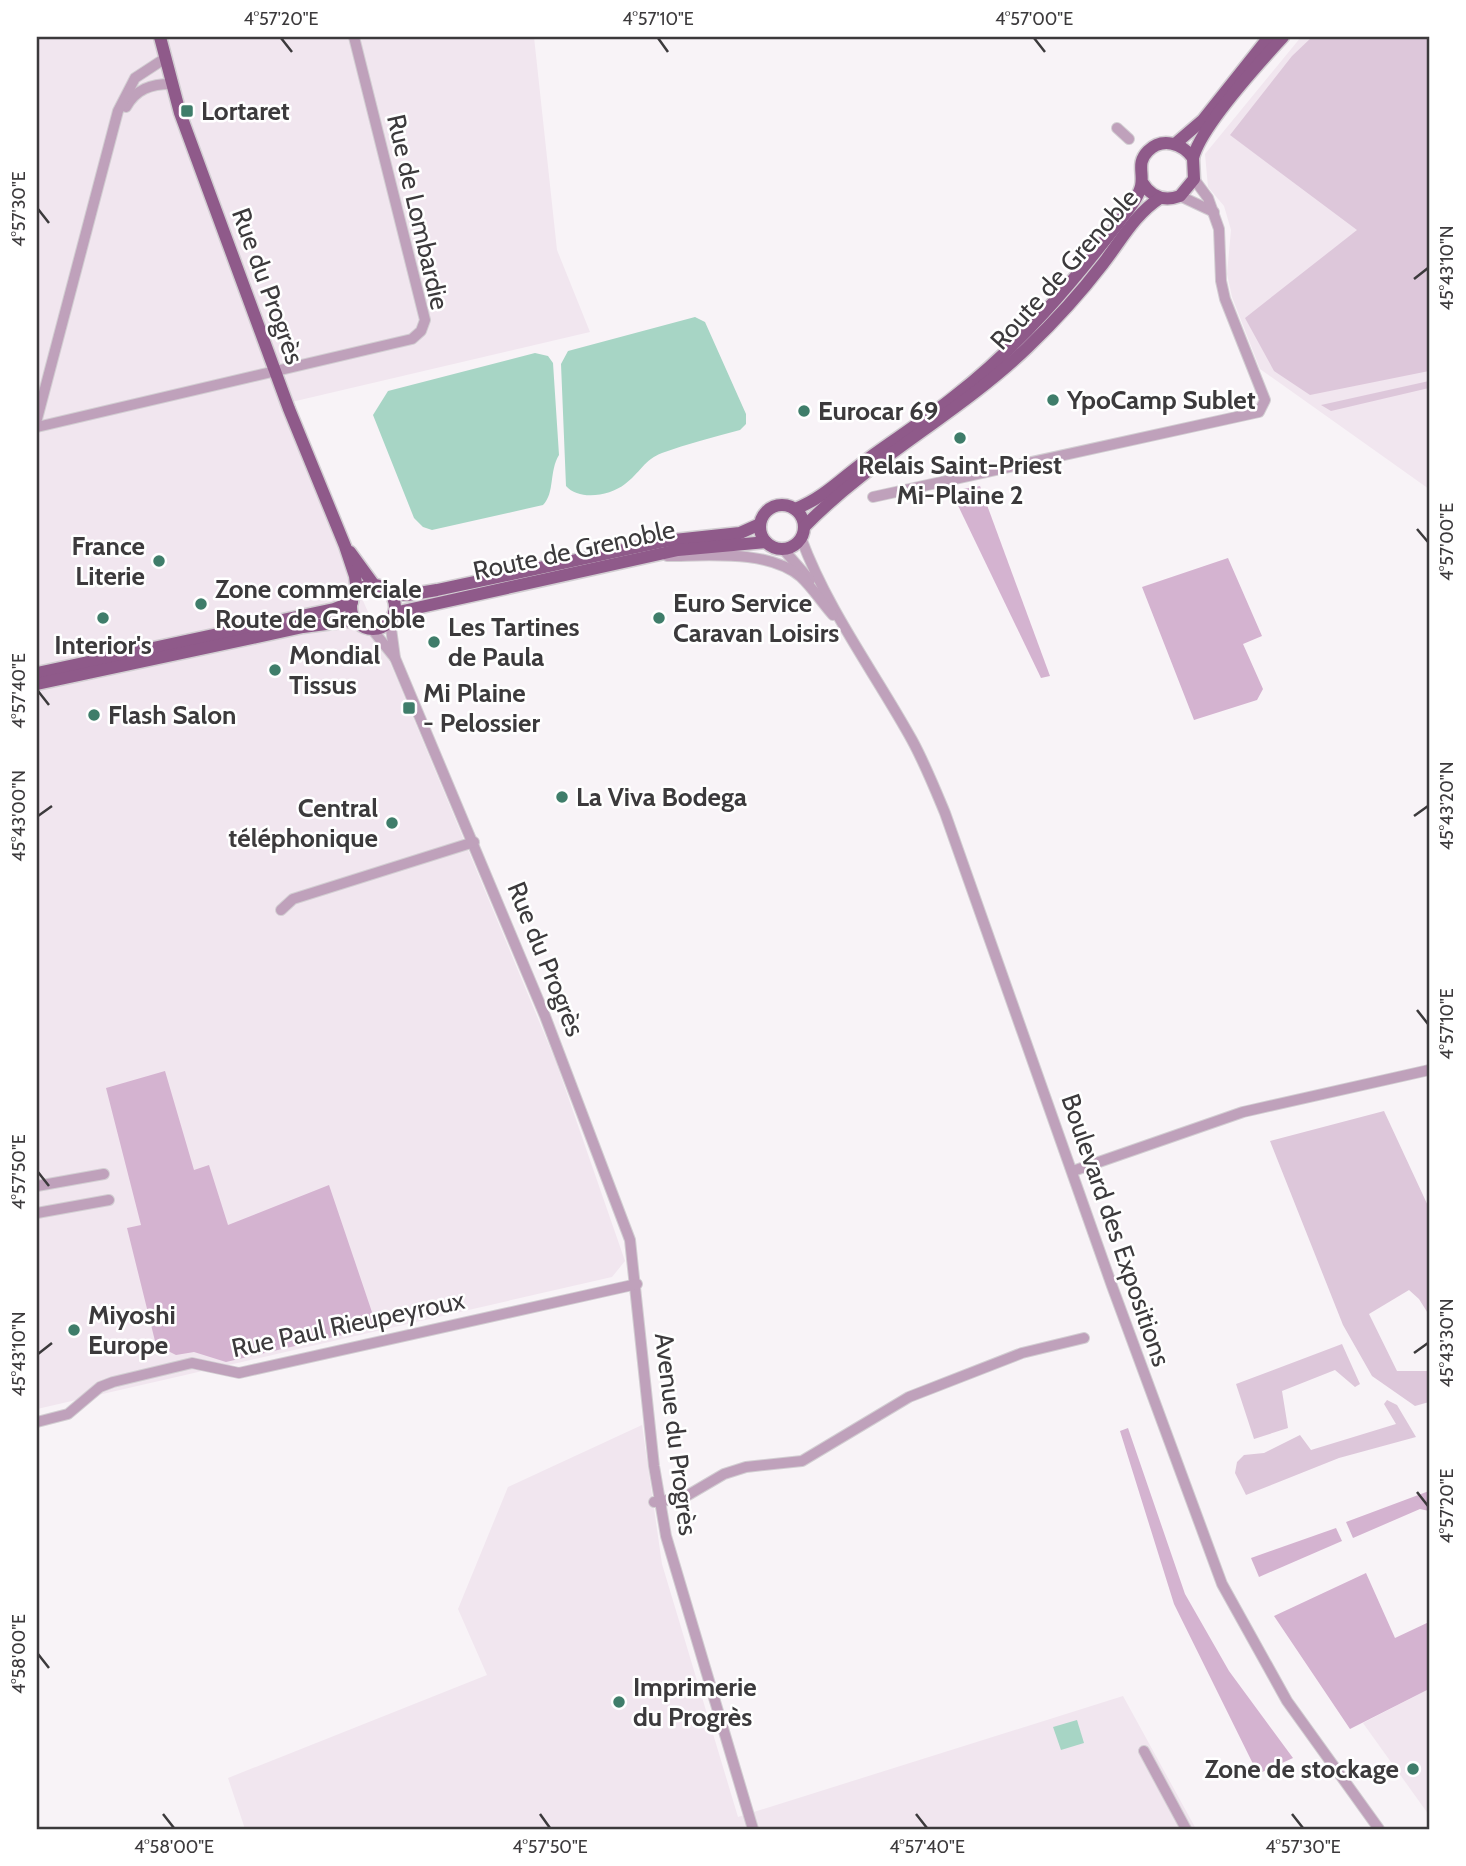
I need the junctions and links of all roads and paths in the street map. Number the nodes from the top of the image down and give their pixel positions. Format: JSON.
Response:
{"nodes":[{"id":1,"x":160,"y":37,"type":"edge"},
{"id":2,"x":354,"y":37,"type":"edge"},
{"id":3,"x":1269,"y":37,"type":"edge"},
{"id":4,"x":1283,"y":37,"type":"edge"},
{"id":5,"x":164,"y":59,"type":"junction"},
{"id":6,"x":171,"y":84,"type":"junction"},
{"id":7,"x":116,"y":127,"type":"junction"},
{"id":8,"x":1116,"y":128,"type":"dead end"},
{"id":9,"x":1129,"y":139,"type":"dead end"},
{"id":10,"x":1175,"y":144,"type":"junction"},
{"id":11,"x":1193,"y":158,"type":"junction"},
{"id":12,"x":1194,"y":179,"type":"junction"},
{"id":13,"x":1142,"y":182,"type":"junction"},
{"id":14,"x":1180,"y":196,"type":"junction"},
{"id":15,"x":1160,"y":198,"type":"junction"},
{"id":16,"x":1214,"y":212,"type":"junction"},
{"id":17,"x":276,"y":371,"type":"junction"},
{"id":18,"x":37,"y":419,"type":"edge"},
{"id":19,"x":37,"y":428,"type":"edge"},
{"id":20,"x":873,"y":497,"type":"dead end"},
{"id":21,"x":795,"y":509,"type":"junction"},
{"id":22,"x":760,"y":524,"type":"junction"},
{"id":23,"x":802,"y":533,"type":"junction"},
{"id":24,"x":766,"y":542,"type":"junction"},
{"id":25,"x":345,"y":546,"type":"junction"},
{"id":26,"x":783,"y":549,"type":"junction"},
{"id":27,"x":653,"y":556,"type":"junction"},
{"id":28,"x":374,"y":584,"type":"junction"},
{"id":29,"x":391,"y":593,"type":"junction"},
{"id":30,"x":354,"y":597,"type":"junction"},
{"id":31,"x":392,"y":617,"type":"junction"},
{"id":32,"x":356,"y":621,"type":"junction"},
{"id":33,"x":371,"y":628,"type":"junction"},
{"id":34,"x":845,"y":629,"type":"junction"},
{"id":35,"x":395,"y":657,"type":"junction"},
{"id":36,"x":37,"y":673,"type":"edge"},
{"id":37,"x":37,"y":684,"type":"edge"},
{"id":38,"x":474,"y":842,"type":"junction"},
{"id":39,"x":281,"y":910,"type":"dead end"},
{"id":40,"x":1429,"y":1070,"type":"edge"},
{"id":41,"x":1073,"y":1171,"type":"junction"},
{"id":42,"x":104,"y":1174,"type":"dead end"},
{"id":43,"x":37,"y":1186,"type":"edge"},
{"id":44,"x":109,"y":1200,"type":"dead end"},
{"id":45,"x":37,"y":1213,"type":"edge"},
{"id":46,"x":637,"y":1284,"type":"junction"},
{"id":47,"x":1084,"y":1338,"type":"dead end"},
{"id":48,"x":37,"y":1422,"type":"edge"},
{"id":49,"x":656,"y":1502,"type":"junction"},
{"id":50,"x":1144,"y":1751,"type":"dead end"},
{"id":51,"x":753,"y":1829,"type":"edge"},
{"id":52,"x":1186,"y":1829,"type":"edge"},
{"id":53,"x":1378,"y":1829,"type":"edge"}],
"edges":[{"from":1,"to":5,"type":"main road","name":"Rue du Progrès"},
{"from":2,"to":17,"type":"street","name":"Rue de Lombardie"},
{"from":3,"to":10,"type":"main road"},
{"from":4,"to":11,"type":"main road"},
{"from":5,"to":6,"type":"main road","name":"Rue du Progrès"},
{"from":5,"to":7,"type":"street"},
{"from":6,"to":7,"type":"street"},
{"from":6,"to":17,"type":"main road","name":"Rue du Progrès"},
{"from":7,"to":18,"type":"street"},
{"from":8,"to":9,"type":"street"},
{"from":10,"to":11,"type":"main road"},
{"from":10,"to":13,"type":"main road"},
{"from":11,"to":12,"type":"main road"},
{"from":12,"to":14,"type":"main road"},
{"from":12,"to":16,"type":"street"},
{"from":13,"to":15,"type":"main road"},
{"from":13,"to":21,"type":"main road","name":"Route de Grenoble"},
{"from":14,"to":15,"type":"main road"},
{"from":14,"to":16,"type":"street"},
{"from":15,"to":23,"type":"main road","name":"Route de Grenoble"},
{"from":16,"to":20,"type":"street"},
{"from":17,"to":19,"type":"street","name":"Rue de Lombardie"},
{"from":17,"to":25,"type":"main road","name":"Rue du Progrès"},
{"from":21,"to":22,"type":"main road"},
{"from":21,"to":23,"type":"main road"},
{"from":22,"to":24,"type":"main road"},
{"from":22,"to":29,"type":"main road","name":"Route de Grenoble"},
{"from":23,"to":26,"type":"main road"},
{"from":23,"to":34,"type":"street","name":"Boulevard des Expositions"},
{"from":24,"to":26,"type":"main road"},
{"from":24,"to":27,"type":"main road","name":"Route de Grenoble"},
{"from":25,"to":28,"type":"main road","name":"Rue du Progrès"},
{"from":25,"to":30,"type":"main road","name":"Rue du Progrès"},
{"from":26,"to":34,"type":"street","name":"Boulevard des Expositions"},
{"from":27,"to":31,"type":"main road","name":"Route de Grenoble"},
{"from":27,"to":34,"type":"street","name":"Boulevard des Expositions"},
{"from":28,"to":29,"type":"main road"},
{"from":28,"to":30,"type":"main road"},
{"from":29,"to":31,"type":"main road"},
{"from":30,"to":32,"type":"main road"},
{"from":30,"to":36,"type":"main road"},
{"from":31,"to":33,"type":"main road"},
{"from":31,"to":35,"type":"street","name":"Rue du Progrès"},
{"from":32,"to":33,"type":"main road"},
{"from":32,"to":37,"type":"main road"},
{"from":33,"to":35,"type":"street","name":"Rue du Progrès"},
{"from":34,"to":41,"type":"street","name":"Boulevard des Expositions"},
{"from":35,"to":38,"type":"street","name":"Rue du Progrès"},
{"from":38,"to":39,"type":"street"},
{"from":38,"to":46,"type":"street","name":"Rue du Progrès"},
{"from":40,"to":41,"type":"street"},
{"from":41,"to":53,"type":"street","name":"Boulevard des Expositions"},
{"from":42,"to":43,"type":"street"},
{"from":44,"to":45,"type":"street"},
{"from":46,"to":48,"type":"street","name":"Rue Paul Rieupeyroux"},
{"from":46,"to":49,"type":"street","name":"Avenue du Progrès"},
{"from":47,"to":49,"type":"street"},
{"from":49,"to":51,"type":"street","name":"Avenue du Progrès"},
{"from":50,"to":52,"type":"street"}]}
